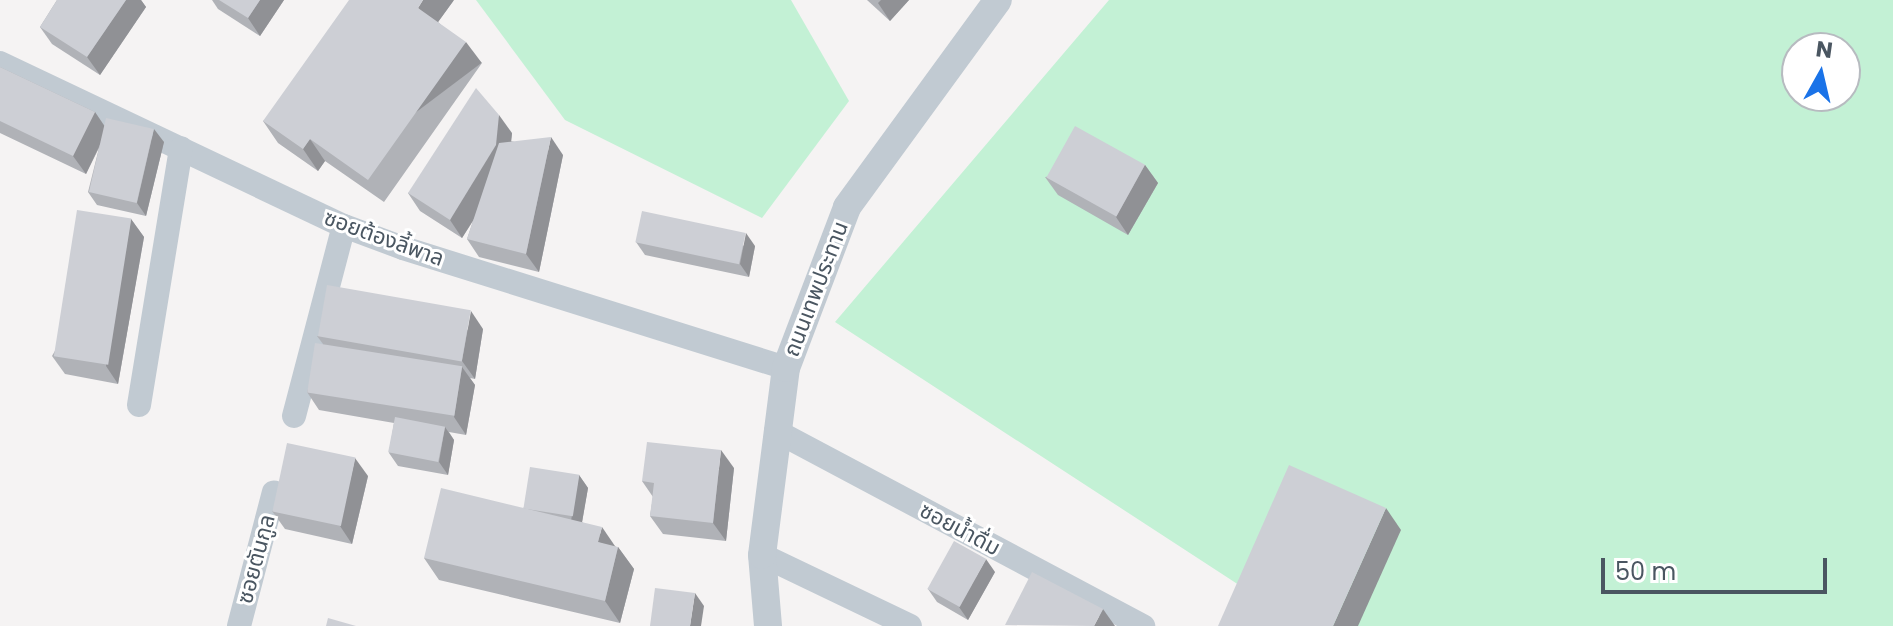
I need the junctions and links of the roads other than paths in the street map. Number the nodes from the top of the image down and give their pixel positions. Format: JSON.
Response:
{"nodes":[{"id":1,"x":998,"y":0,"type":"edge"},
{"id":2,"x":0,"y":63,"type":"edge"},
{"id":3,"x":181,"y":148,"type":"junction"},
{"id":4,"x":344,"y":226,"type":"junction"},
{"id":5,"x":786,"y":368,"type":"junction"},
{"id":6,"x":139,"y":405,"type":"dead end"},
{"id":7,"x":294,"y":416,"type":"dead end"},
{"id":8,"x":776,"y":431,"type":"junction"},
{"id":9,"x":274,"y":492,"type":"edge"},
{"id":10,"x":762,"y":555,"type":"junction"},
{"id":11,"x":239,"y":626,"type":"edge"},
{"id":12,"x":768,"y":626,"type":"edge"},
{"id":13,"x":910,"y":626,"type":"edge"},
{"id":14,"x":1143,"y":626,"type":"edge"}],
"edges":[{"from":1,"to":5,"type":"street","name":"ถนนเทพประทาน"},
{"from":2,"to":3,"type":"street","name":"ซอยต้องลี้พาล"},
{"from":3,"to":4,"type":"street","name":"ซอยต้องลี้พาล"},
{"from":3,"to":6,"type":"street"},
{"from":4,"to":5,"type":"street","name":"ซอยต้องลี้พาล"},
{"from":4,"to":7,"type":"street"},
{"from":5,"to":8,"type":"street","name":"ถนนเทพประทาน"},
{"from":8,"to":10,"type":"street","name":"ถนนเทพประทาน"},
{"from":8,"to":14,"type":"street","name":"ซอยน้ำดื่ม"},
{"from":9,"to":11,"type":"street","name":"ซอยตันกูล"},
{"from":10,"to":12,"type":"street","name":"ถนนเทพประทาน"},
{"from":10,"to":13,"type":"street"}]}
